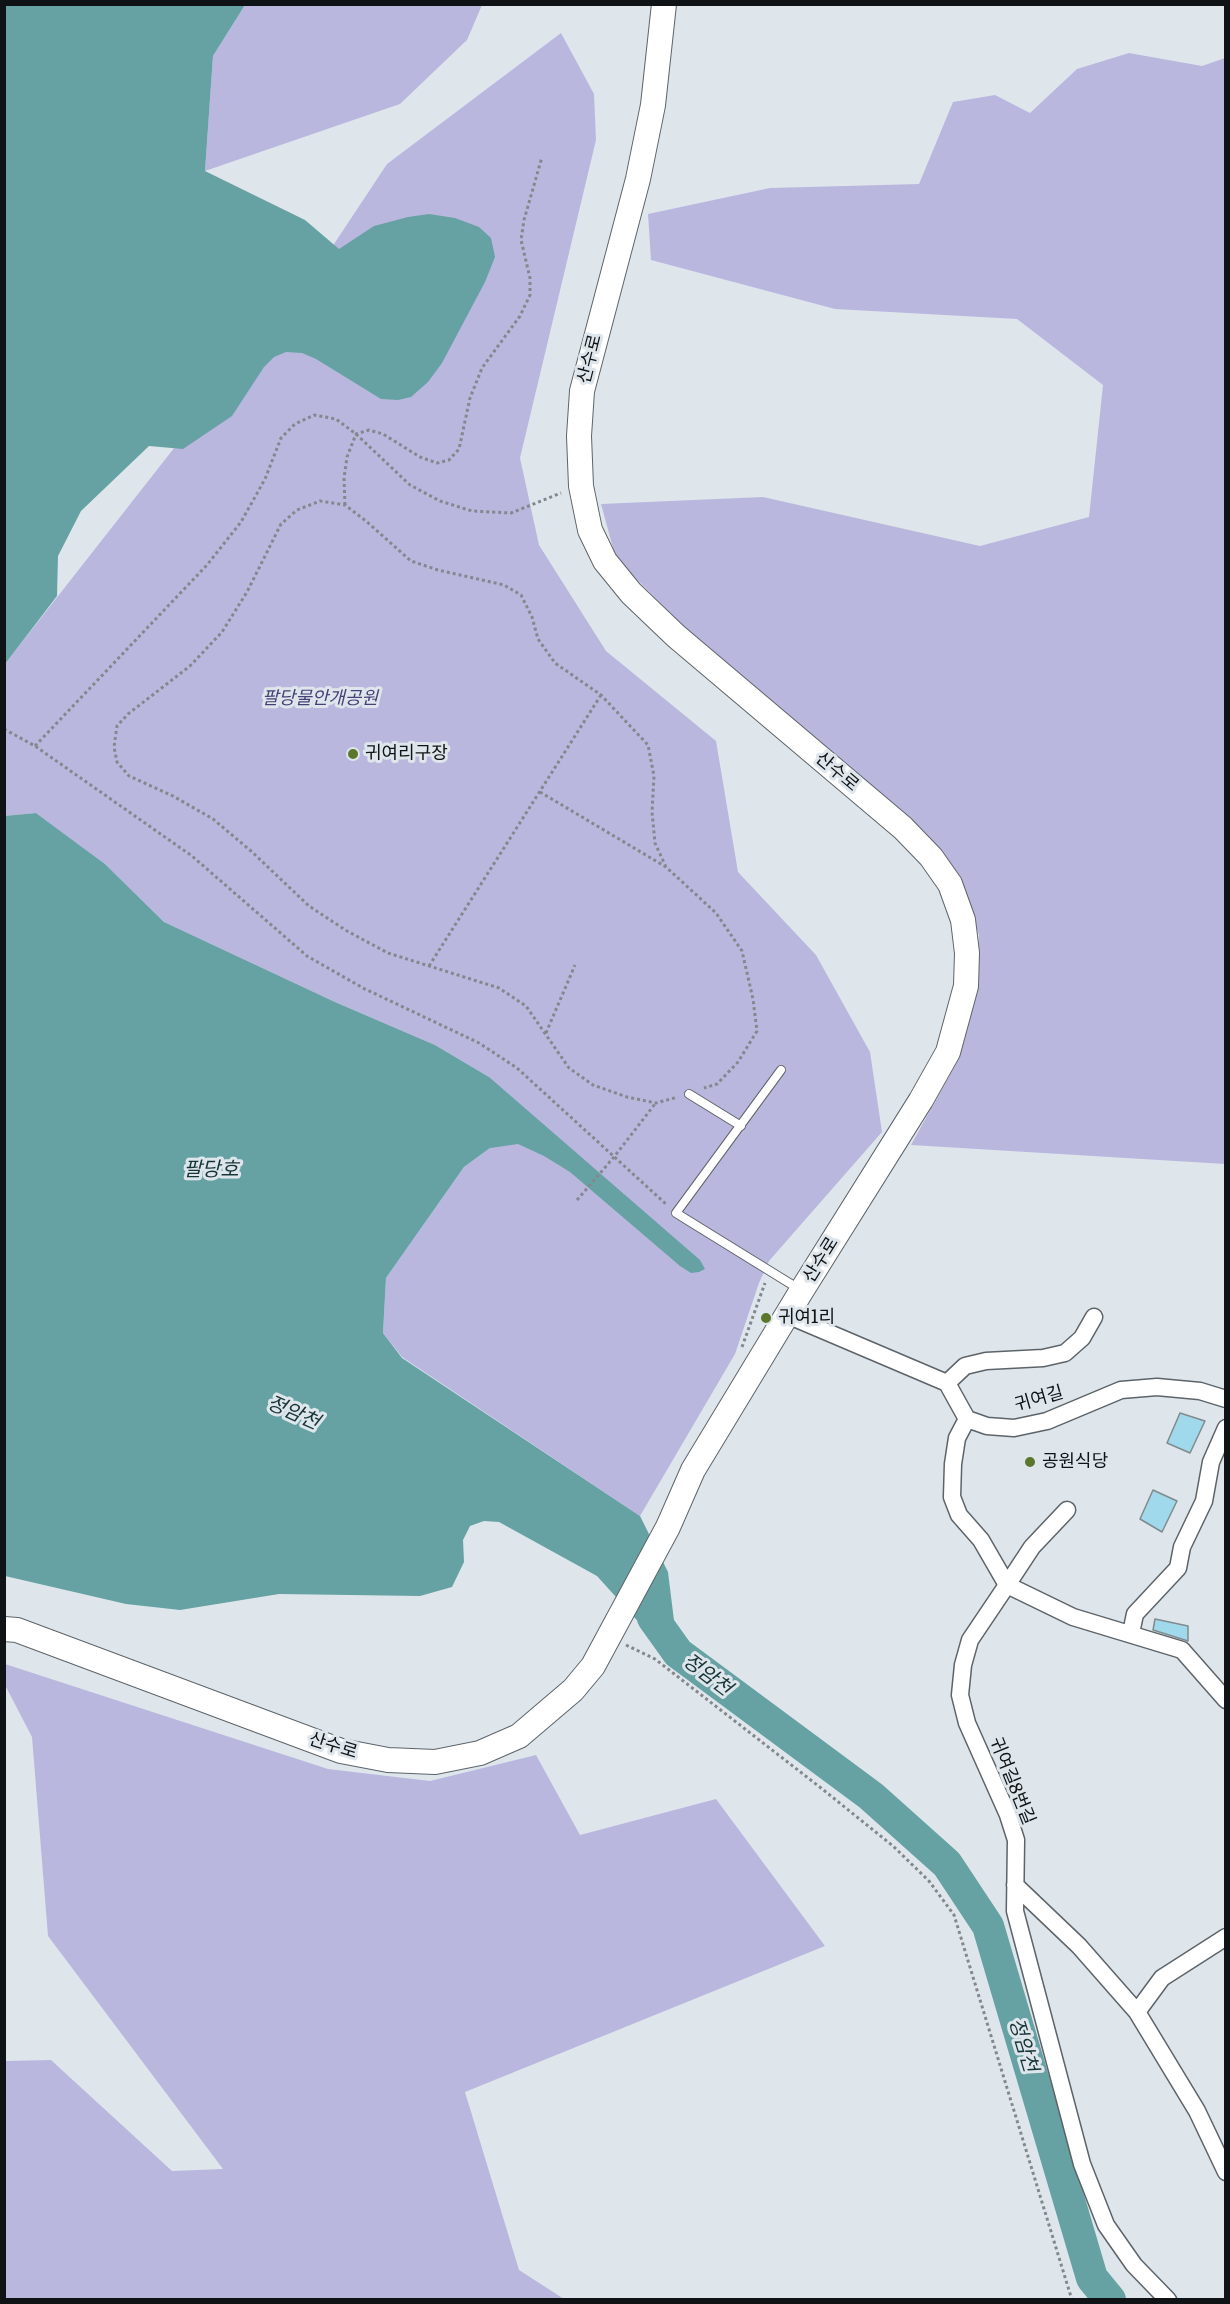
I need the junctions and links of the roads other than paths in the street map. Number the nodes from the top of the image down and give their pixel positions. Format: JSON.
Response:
{"nodes":[{"id":1,"x":664,"y":4,"type":"edge"},
{"id":2,"x":781,"y":1070,"type":"dead end"},
{"id":3,"x":689,"y":1094,"type":"road end"},
{"id":4,"x":741,"y":1126,"type":"junction"},
{"id":5,"x":802,"y":1290,"type":"junction"},
{"id":6,"x":787,"y":1315,"type":"junction"},
{"id":7,"x":1094,"y":1317,"type":"dead end"},
{"id":8,"x":947,"y":1383,"type":"junction"},
{"id":9,"x":1226,"y":1399,"type":"edge"},
{"id":10,"x":967,"y":1419,"type":"junction"},
{"id":11,"x":1226,"y":1428,"type":"edge"},
{"id":12,"x":1067,"y":1510,"type":"dead end"},
{"id":13,"x":1007,"y":1585,"type":"junction"},
{"id":14,"x":4,"y":1629,"type":"edge"},
{"id":15,"x":1131,"y":1633,"type":"junction"},
{"id":16,"x":1226,"y":1700,"type":"edge"},
{"id":17,"x":1015,"y":1885,"type":"junction"},
{"id":18,"x":1226,"y":1937,"type":"edge"},
{"id":19,"x":1137,"y":2012,"type":"junction"},
{"id":20,"x":1226,"y":2172,"type":"edge"},
{"id":21,"x":1168,"y":2300,"type":"edge"}],
"edges":[{"from":1,"to":5,"type":"main road","name":"산수로"},
{"from":2,"to":4,"type":"lane"},
{"from":3,"to":4,"type":"lane"},
{"from":4,"to":5,"type":"lane"},
{"from":5,"to":6,"type":"main road","name":"산수로"},
{"from":6,"to":8,"type":"street"},
{"from":6,"to":14,"type":"main road","name":"산수로"},
{"from":7,"to":8,"type":"street"},
{"from":8,"to":10,"type":"street"},
{"from":9,"to":10,"type":"street","name":"귀여길"},
{"from":10,"to":13,"type":"street"},
{"from":11,"to":15,"type":"street"},
{"from":12,"to":13,"type":"street","name":"귀여길8번길"},
{"from":13,"to":15,"type":"street"},
{"from":13,"to":17,"type":"street","name":"귀여길8번길"},
{"from":15,"to":16,"type":"street"},
{"from":17,"to":19,"type":"street"},
{"from":17,"to":21,"type":"street","name":"귀여길8번길"},
{"from":18,"to":19,"type":"street"},
{"from":19,"to":20,"type":"street"}]}
